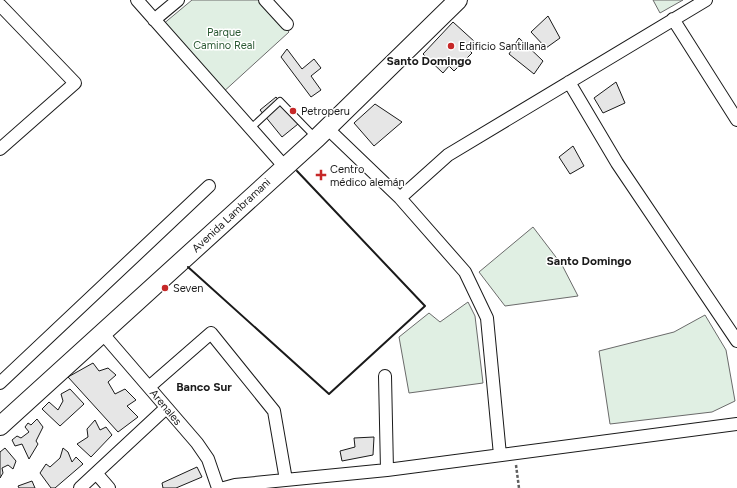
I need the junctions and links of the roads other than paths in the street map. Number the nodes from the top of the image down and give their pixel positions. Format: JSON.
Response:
{"nodes":[{"id":1,"x":137,"y":0,"type":"edge"},
{"id":2,"x":178,"y":0,"type":"edge"},
{"id":3,"x":265,"y":0,"type":"edge"},
{"id":4,"x":458,"y":0,"type":"edge"},
{"id":5,"x":706,"y":0,"type":"edge"},
{"id":6,"x":0,"y":6,"type":"edge"},
{"id":7,"x":673,"y":19,"type":"junction"},
{"id":8,"x":154,"y":20,"type":"junction"},
{"id":9,"x":287,"y":24,"type":"dead end"},
{"id":10,"x":569,"y":82,"type":"junction"},
{"id":11,"x":737,"y":119,"type":"edge"},
{"id":12,"x":250,"y":129,"type":"junction"},
{"id":13,"x":322,"y":133,"type":"junction"},
{"id":14,"x":0,"y":149,"type":"edge"},
{"id":15,"x":284,"y":166,"type":"junction"},
{"id":16,"x":209,"y":186,"type":"dead end"},
{"id":17,"x":400,"y":198,"type":"junction"},
{"id":18,"x":103,"y":334,"type":"junction"},
{"id":19,"x":737,"y":341,"type":"edge"},
{"id":20,"x":385,"y":376,"type":"dead end"},
{"id":21,"x":0,"y":383,"type":"edge"},
{"id":22,"x":149,"y":387,"type":"junction"},
{"id":23,"x":166,"y":408,"type":"junction"},
{"id":24,"x":2,"y":420,"type":"edge"},
{"id":25,"x":737,"y":424,"type":"edge"},
{"id":26,"x":500,"y":455,"type":"junction"},
{"id":27,"x":387,"y":470,"type":"junction"},
{"id":28,"x":96,"y":473,"type":"junction"},
{"id":29,"x":286,"y":480,"type":"junction"},
{"id":30,"x":80,"y":488,"type":"edge"},
{"id":31,"x":109,"y":488,"type":"edge"},
{"id":32,"x":218,"y":488,"type":"edge"},
{"id":33,"x":224,"y":488,"type":"edge"}],
"edges":[{"from":1,"to":8,"type":"street"},
{"from":2,"to":8,"type":"street"},
{"from":3,"to":9,"type":"street"},
{"from":4,"to":13,"type":"main road","name":"Avenida Lambramani"},
{"from":5,"to":7,"type":"street"},
{"from":6,"to":14,"type":"street"},
{"from":7,"to":10,"type":"street"},
{"from":7,"to":11,"type":"street"},
{"from":8,"to":12,"type":"street"},
{"from":10,"to":17,"type":"street"},
{"from":10,"to":19,"type":"street"},
{"from":12,"to":13,"type":"lane"},
{"from":12,"to":15,"type":"street"},
{"from":13,"to":15,"type":"main road","name":"Avenida Lambramani"},
{"from":13,"to":17,"type":"street"},
{"from":15,"to":18,"type":"main road","name":"Avenida Lambramani"},
{"from":16,"to":21,"type":"street"},
{"from":17,"to":26,"type":"street"},
{"from":18,"to":22,"type":"street","name":"Arenales"},
{"from":18,"to":24,"type":"main road","name":"Avenida Lambramani"},
{"from":20,"to":27,"type":"street"},
{"from":22,"to":23,"type":"street","name":"Arenales"},
{"from":22,"to":29,"type":"street"},
{"from":23,"to":28,"type":"street"},
{"from":23,"to":32,"type":"street","name":"Arenales"},
{"from":25,"to":26,"type":"street"},
{"from":26,"to":27,"type":"street"},
{"from":27,"to":29,"type":"street"},
{"from":28,"to":30,"type":"street"},
{"from":28,"to":31,"type":"street"},
{"from":29,"to":33,"type":"street"}]}
